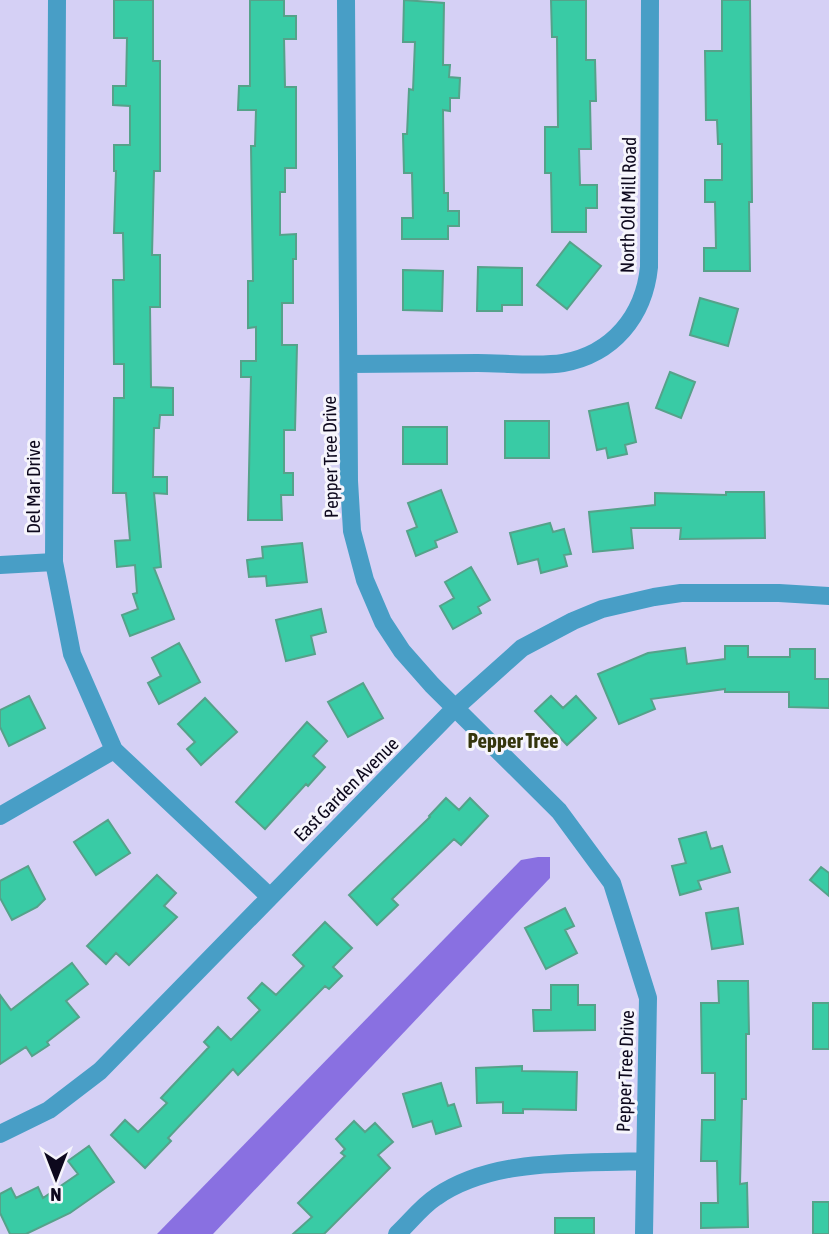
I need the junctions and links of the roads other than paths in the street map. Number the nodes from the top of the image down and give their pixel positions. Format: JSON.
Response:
{"nodes":[{"id":1,"x":57,"y":0,"type":"edge"},
{"id":2,"x":346,"y":0,"type":"edge"},
{"id":3,"x":650,"y":0,"type":"edge"},
{"id":4,"x":349,"y":364,"type":"junction"},
{"id":5,"x":54,"y":562,"type":"junction"},
{"id":6,"x":0,"y":565,"type":"edge"},
{"id":7,"x":829,"y":596,"type":"edge"},
{"id":8,"x":455,"y":708,"type":"junction"},
{"id":9,"x":114,"y":750,"type":"junction"},
{"id":10,"x":0,"y":816,"type":"edge"},
{"id":11,"x":269,"y":896,"type":"junction"},
{"id":12,"x":0,"y":1134,"type":"edge"},
{"id":13,"x":644,"y":1161,"type":"junction"},
{"id":14,"x":397,"y":1234,"type":"edge"},
{"id":15,"x":644,"y":1234,"type":"edge"}],
"edges":[{"from":1,"to":5,"type":"street","name":"Del Mar Drive"},
{"from":2,"to":4,"type":"street","name":"Pepper Tree Drive"},
{"from":3,"to":4,"type":"street","name":"North Old Mill Road"},
{"from":4,"to":8,"type":"street","name":"Pepper Tree Drive"},
{"from":5,"to":6,"type":"street"},
{"from":5,"to":9,"type":"street","name":"Del Mar Drive"},
{"from":7,"to":8,"type":"street","name":"East Garden Avenue"},
{"from":8,"to":11,"type":"street","name":"East Garden Avenue"},
{"from":8,"to":13,"type":"street","name":"Pepper Tree Drive"},
{"from":9,"to":10,"type":"street"},
{"from":9,"to":11,"type":"street","name":"Del Mar Drive"},
{"from":11,"to":12,"type":"street","name":"East Garden Avenue"},
{"from":13,"to":14,"type":"street"},
{"from":13,"to":15,"type":"street","name":"Pepper Tree Drive"}]}
